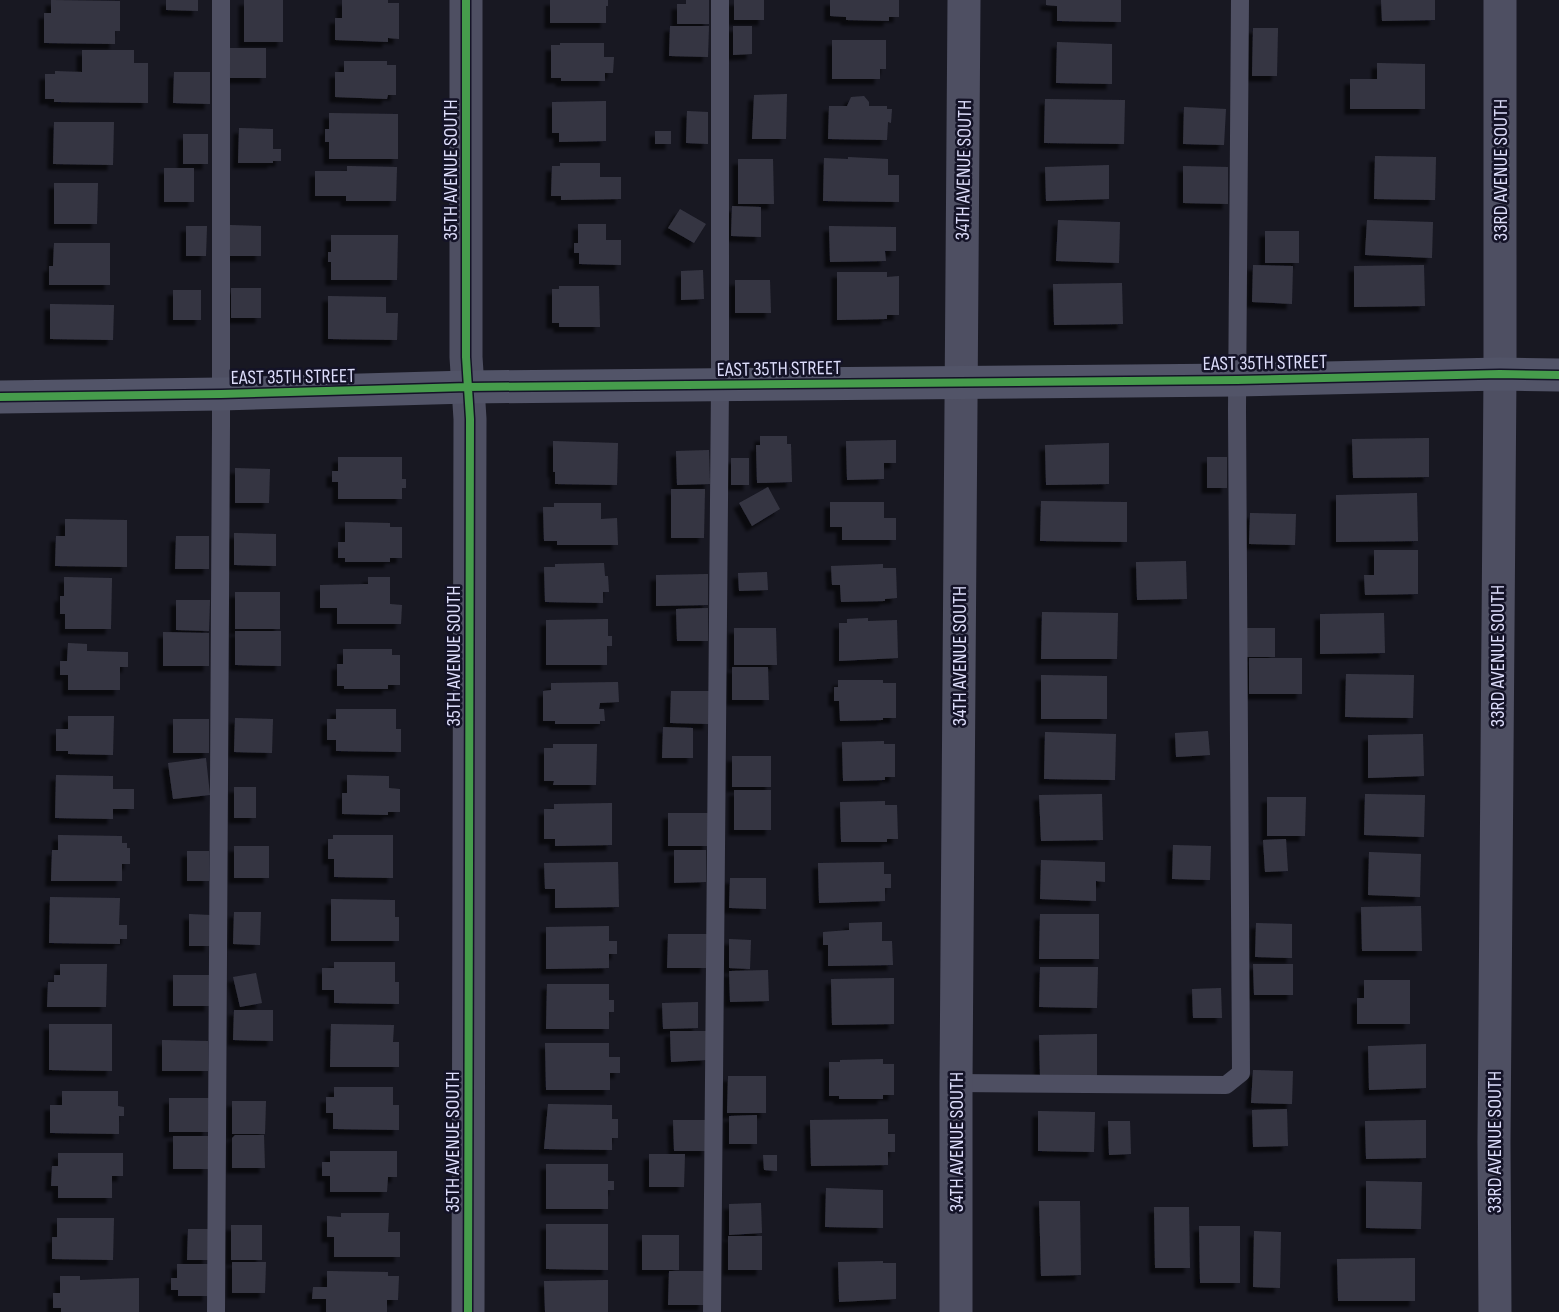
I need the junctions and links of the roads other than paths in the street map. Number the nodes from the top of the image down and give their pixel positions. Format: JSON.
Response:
{"nodes":[{"id":1,"x":221,"y":0,"type":"edge"},
{"id":2,"x":466,"y":0,"type":"edge"},
{"id":3,"x":720,"y":0,"type":"edge"},
{"id":4,"x":964,"y":0,"type":"edge"},
{"id":5,"x":1240,"y":0,"type":"edge"},
{"id":6,"x":1500,"y":0,"type":"edge"},
{"id":7,"x":1500,"y":374,"type":"junction"},
{"id":8,"x":1559,"y":375,"type":"edge"},
{"id":9,"x":1237,"y":380,"type":"junction"},
{"id":10,"x":961,"y":381,"type":"junction"},
{"id":11,"x":720,"y":385,"type":"junction"},
{"id":12,"x":468,"y":387,"type":"junction"},
{"id":13,"x":221,"y":394,"type":"junction"},
{"id":14,"x":0,"y":397,"type":"edge"},
{"id":15,"x":956,"y":1083,"type":"junction"},
{"id":16,"x":216,"y":1312,"type":"edge"},
{"id":17,"x":468,"y":1312,"type":"edge"},
{"id":18,"x":712,"y":1312,"type":"edge"},
{"id":19,"x":956,"y":1312,"type":"edge"},
{"id":20,"x":1495,"y":1312,"type":"edge"}],
"edges":[{"from":1,"to":13,"type":"lane"},
{"from":2,"to":12,"type":"street","name":"35TH AVENUE SOUTH"},
{"from":3,"to":11,"type":"lane"},
{"from":4,"to":10,"type":"street","name":"34TH AVENUE SOUTH"},
{"from":5,"to":9,"type":"lane"},
{"from":6,"to":7,"type":"street","name":"33RD AVENUE SOUTH"},
{"from":7,"to":8,"type":"street","name":"EAST 35TH STREET"},
{"from":7,"to":9,"type":"street","name":"EAST 35TH STREET"},
{"from":7,"to":20,"type":"street","name":"33RD AVENUE SOUTH"},
{"from":9,"to":10,"type":"street","name":"EAST 35TH STREET"},
{"from":9,"to":15,"type":"lane"},
{"from":10,"to":11,"type":"street","name":"EAST 35TH STREET"},
{"from":10,"to":15,"type":"street","name":"34TH AVENUE SOUTH"},
{"from":11,"to":12,"type":"street","name":"EAST 35TH STREET"},
{"from":11,"to":18,"type":"lane"},
{"from":12,"to":13,"type":"street","name":"EAST 35TH STREET"},
{"from":12,"to":17,"type":"street","name":"35TH AVENUE SOUTH"},
{"from":13,"to":14,"type":"street","name":"EAST 35TH STREET"},
{"from":13,"to":16,"type":"lane"},
{"from":15,"to":19,"type":"street","name":"34TH AVENUE SOUTH"}]}
